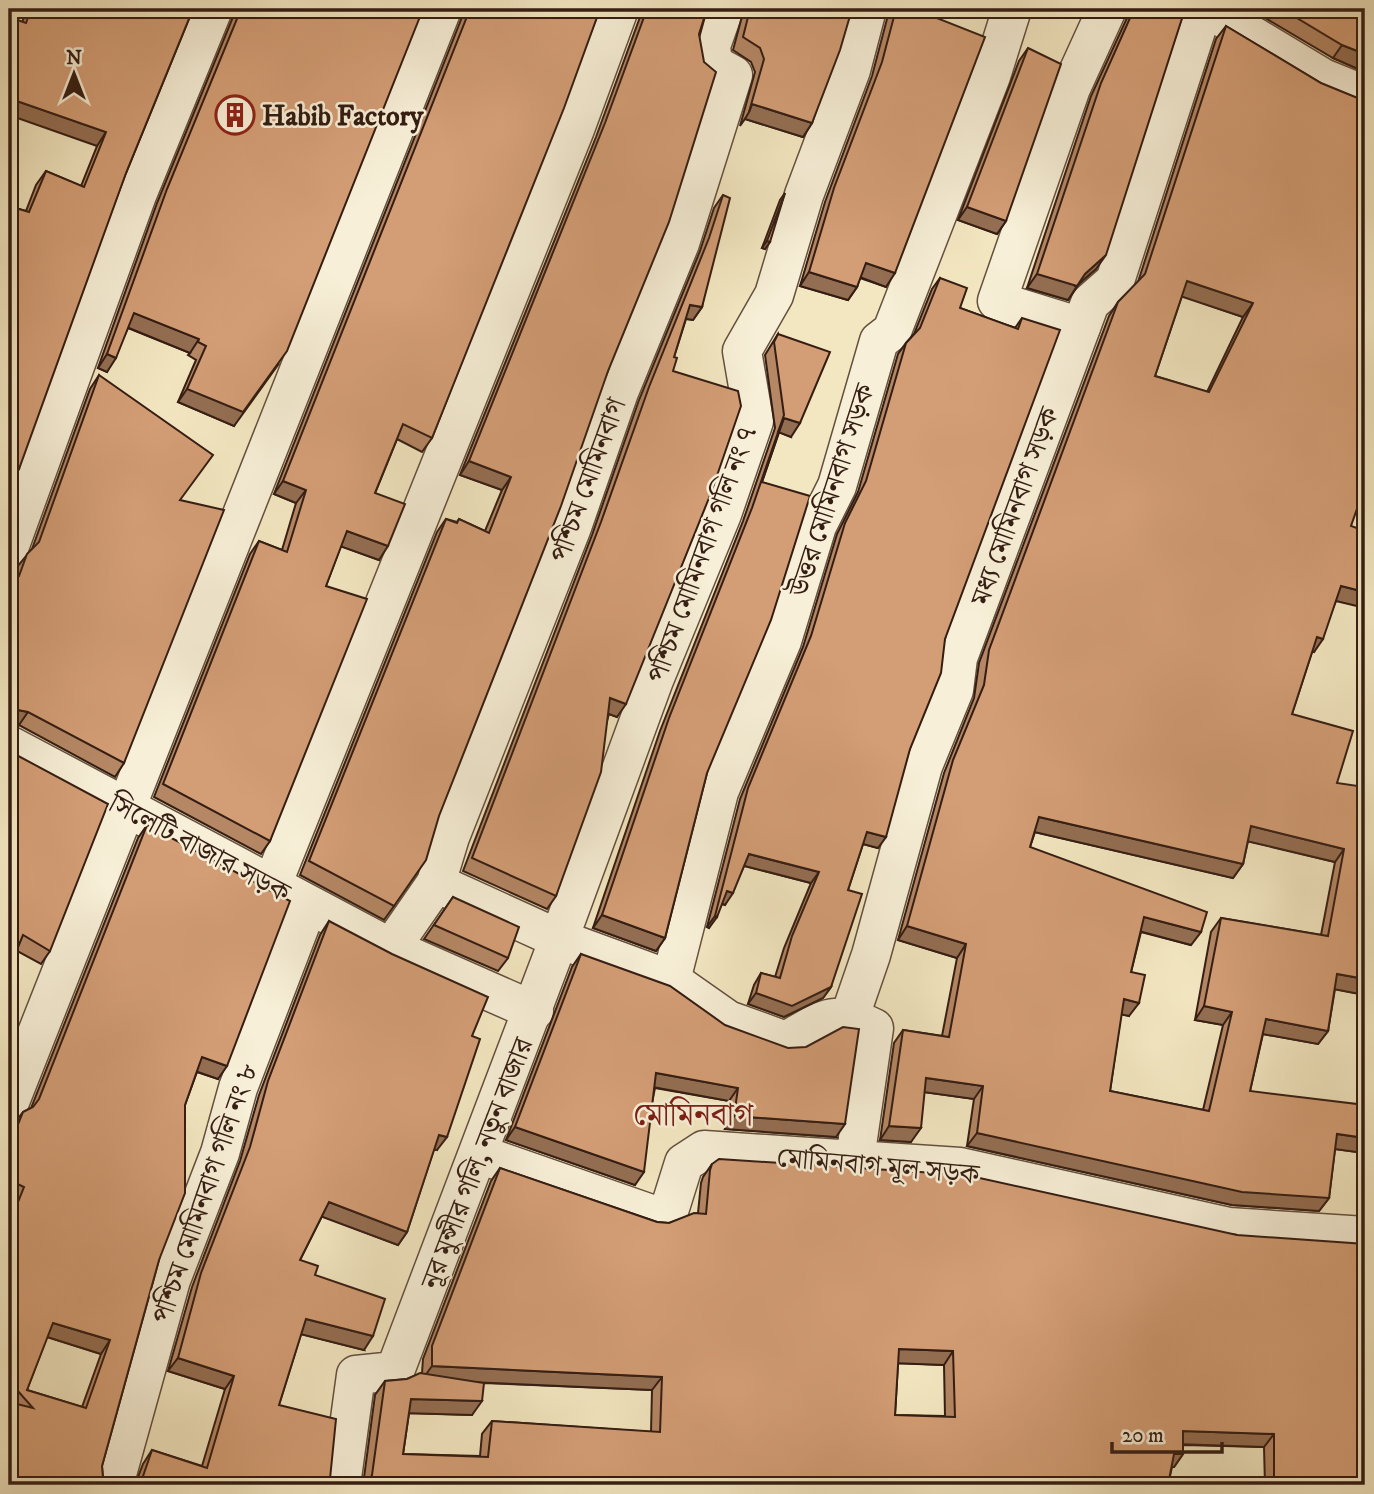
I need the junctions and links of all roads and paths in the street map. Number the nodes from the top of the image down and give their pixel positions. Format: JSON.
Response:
{"nodes":[{"id":1,"x":213,"y":9,"type":"edge"},
{"id":2,"x":442,"y":9,"type":"edge"},
{"id":3,"x":619,"y":9,"type":"edge"},
{"id":4,"x":724,"y":9,"type":"edge"},
{"id":5,"x":867,"y":9,"type":"edge"},
{"id":6,"x":1012,"y":9,"type":"edge"},
{"id":7,"x":1107,"y":9,"type":"edge"},
{"id":8,"x":1205,"y":9,"type":"edge"},
{"id":9,"x":1365,"y":95,"type":"edge"},
{"id":10,"x":1081,"y":327,"type":"junction"},
{"id":11,"x":9,"y":548,"type":"edge"},
{"id":12,"x":9,"y":745,"type":"edge"},
{"id":13,"x":127,"y":806,"type":"junction"},
{"id":14,"x":436,"y":883,"type":"junction"},
{"id":15,"x":272,"y":885,"type":"junction"},
{"id":16,"x":307,"y":905,"type":"junction"},
{"id":17,"x":559,"y":939,"type":"junction"},
{"id":18,"x":391,"y":948,"type":"junction"},
{"id":19,"x":671,"y":980,"type":"junction"},
{"id":20,"x":534,"y":1011,"type":"junction"},
{"id":21,"x":850,"y":1016,"type":"junction"},
{"id":22,"x":9,"y":1104,"type":"edge"},
{"id":23,"x":480,"y":1154,"type":"junction"},
{"id":24,"x":855,"y":1159,"type":"junction"},
{"id":25,"x":1365,"y":1236,"type":"edge"},
{"id":26,"x":114,"y":1485,"type":"edge"},
{"id":27,"x":341,"y":1485,"type":"edge"}],
"edges":[{"from":1,"to":11,"type":"street"},
{"from":2,"to":13,"type":"street"},
{"from":3,"to":15,"type":"street"},
{"from":4,"to":14,"type":"street","name":"পশ্চিম মোমিনবাগ"},
{"from":5,"to":17,"type":"street","name":"পশ্চিম মোমিনবাগ গলি নং ৭"},
{"from":6,"to":19,"type":"street","name":"উত্তর মোমিনবাগ সড়ক"},
{"from":7,"to":10,"type":"street"},
{"from":8,"to":9,"type":"street"},
{"from":8,"to":10,"type":"street","name":"মধ্য মোমিনবাগ সড়ক"},
{"from":10,"to":21,"type":"street","name":"মধ্য মোমিনবাগ সড়ক"},
{"from":12,"to":13,"type":"street","name":"সিলেটি বাজার সড়ক"},
{"from":13,"to":15,"type":"street","name":"সিলেটি বাজার সড়ক"},
{"from":13,"to":22,"type":"street"},
{"from":14,"to":17,"type":"street"},
{"from":14,"to":18,"type":"street","name":"পশ্চিম মোমিনবাগ"},
{"from":15,"to":16,"type":"street","name":"সিলেটি বাজার সড়ক"},
{"from":16,"to":18,"type":"street","name":"সিলেটি বাজার সড়ক"},
{"from":16,"to":26,"type":"street","name":"পশ্চিম মোমিনবাগ গলি নং ৮"},
{"from":17,"to":19,"type":"street"},
{"from":17,"to":20,"type":"street","name":"নূর মুন্সীর গলি, নতুন বাজার"},
{"from":18,"to":20,"type":"street"},
{"from":19,"to":21,"type":"street"},
{"from":20,"to":23,"type":"street","name":"নূর মুন্সীর গলি, নতুন বাজার"},
{"from":21,"to":24,"type":"street"},
{"from":23,"to":24,"type":"street","name":"মোমিনবাগ মূল সড়ক"},
{"from":23,"to":27,"type":"street","name":"নূর মুন্সীর গলি, নতুন বাজার"},
{"from":24,"to":25,"type":"street","name":"মোমিনবাগ মূল সড়ক"}]}
